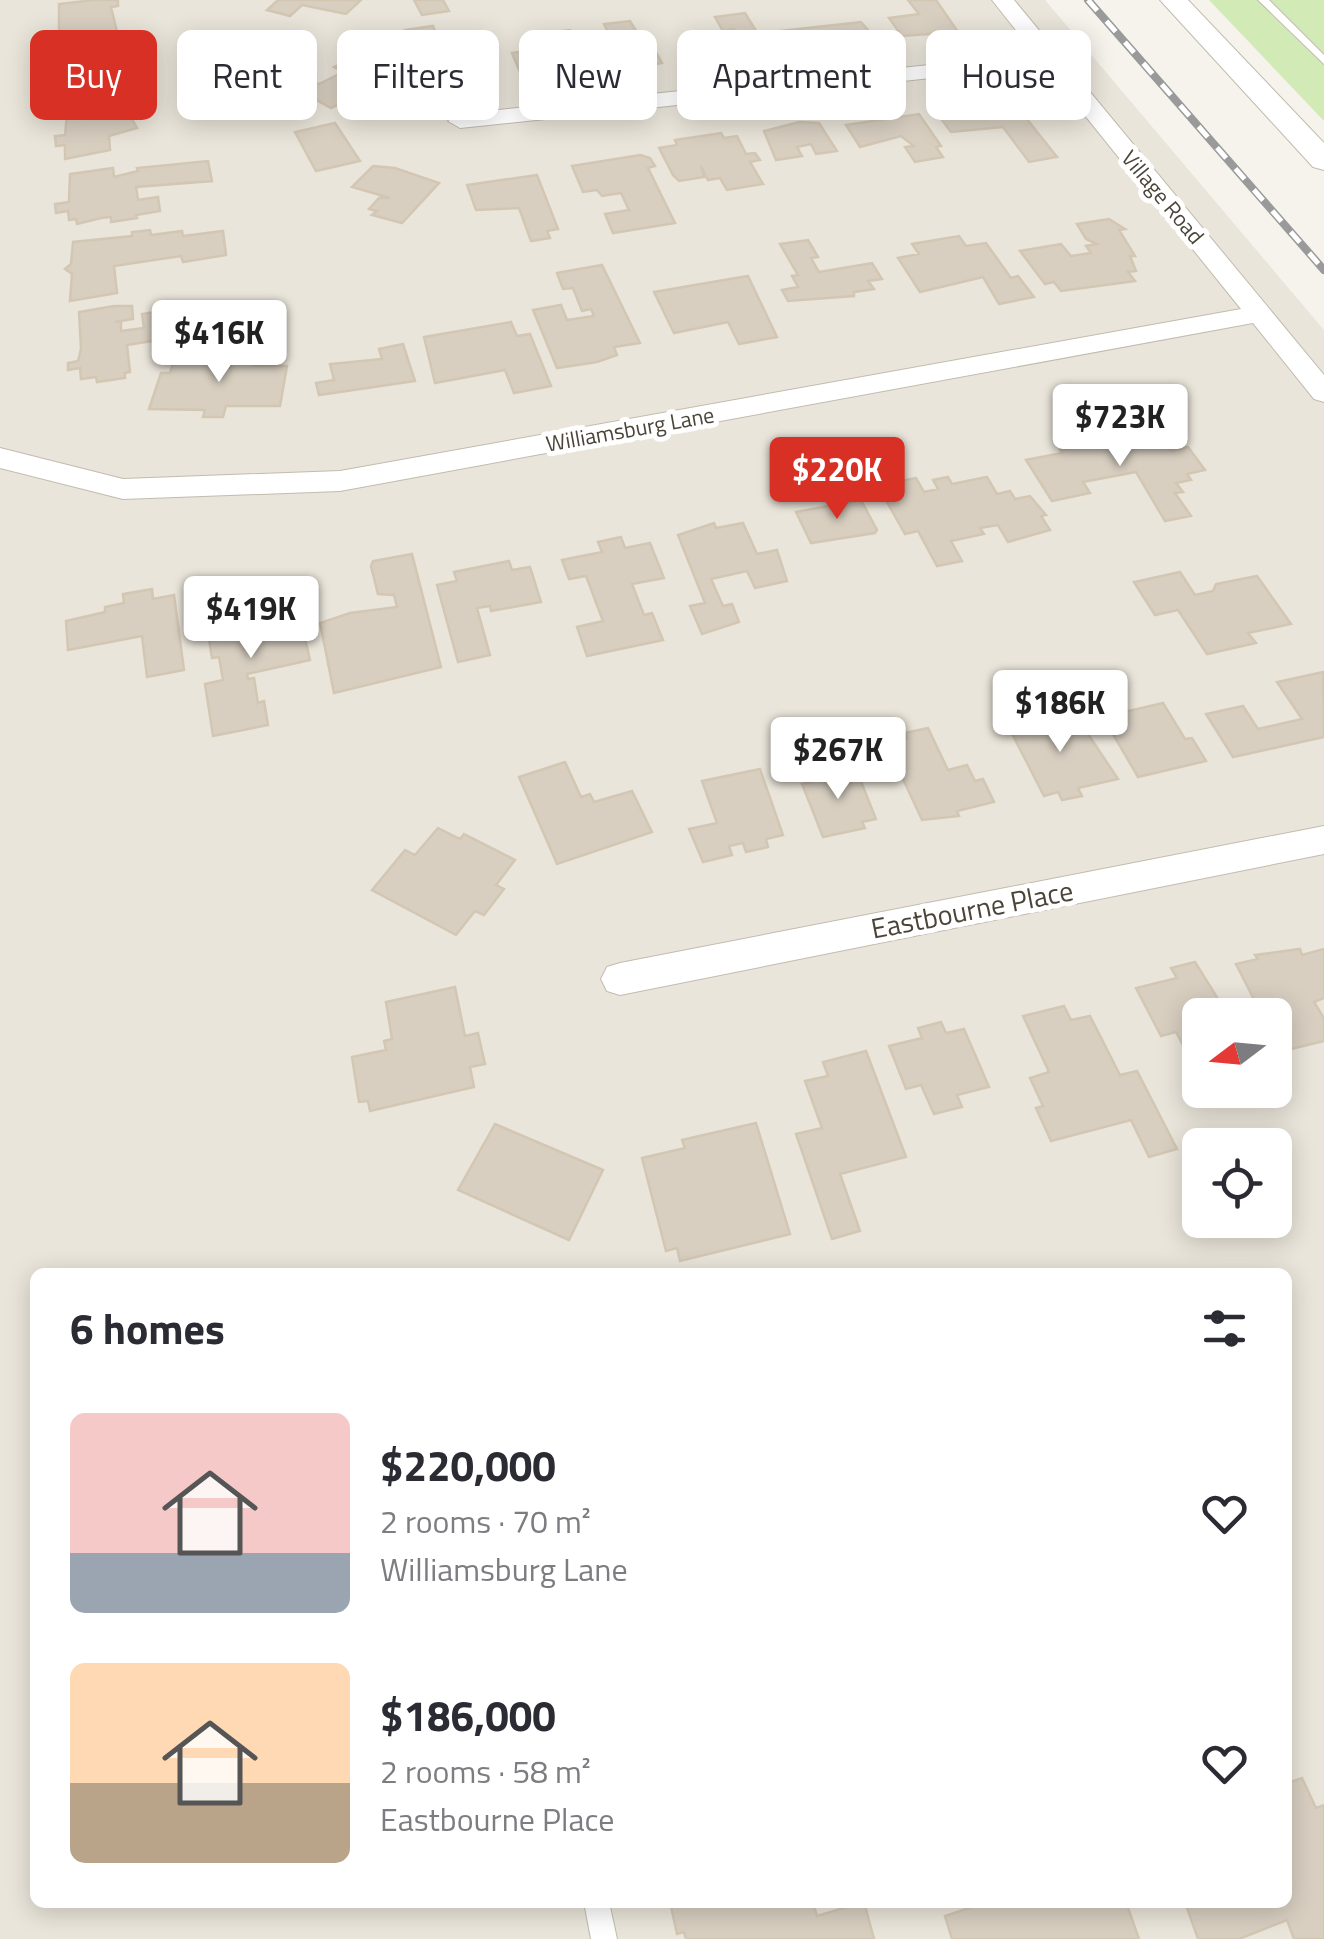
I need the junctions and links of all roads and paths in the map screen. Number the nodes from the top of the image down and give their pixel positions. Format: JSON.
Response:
{"nodes":[{"id":1,"x":1003,"y":0,"type":"edge"},
{"id":2,"x":1173,"y":0,"type":"edge"},
{"id":3,"x":1263,"y":0,"type":"edge"},
{"id":4,"x":1026,"y":30,"type":"edge"},
{"id":5,"x":1324,"y":61,"type":"edge"},
{"id":6,"x":926,"y":72,"type":"edge"},
{"id":7,"x":1091,"y":110,"type":"edge"},
{"id":8,"x":460,"y":121,"type":"dead end"},
{"id":9,"x":1324,"y":161,"type":"edge"},
{"id":10,"x":1260,"y":314,"type":"junction"},
{"id":11,"x":1324,"y":394,"type":"edge"},
{"id":12,"x":0,"y":458,"type":"edge"},
{"id":13,"x":1324,"y":840,"type":"edge"},
{"id":14,"x":620,"y":978,"type":"dead end"},
{"id":15,"x":597,"y":1908,"type":"edge"},
{"id":16,"x":604,"y":1939,"type":"edge"}],
"edges":[{"from":1,"to":4,"type":"street","name":"Village Road"},
{"from":2,"to":9,"type":"street"},
{"from":3,"to":5,"type":"lane"},
{"from":6,"to":8,"type":"street"},
{"from":7,"to":10,"type":"street","name":"Village Road"},
{"from":10,"to":11,"type":"street","name":"Village Road"},
{"from":10,"to":12,"type":"street","name":"Williamsburg Lane"},
{"from":13,"to":14,"type":"street","name":"Eastbourne Place"},
{"from":15,"to":16,"type":"lane"}]}
